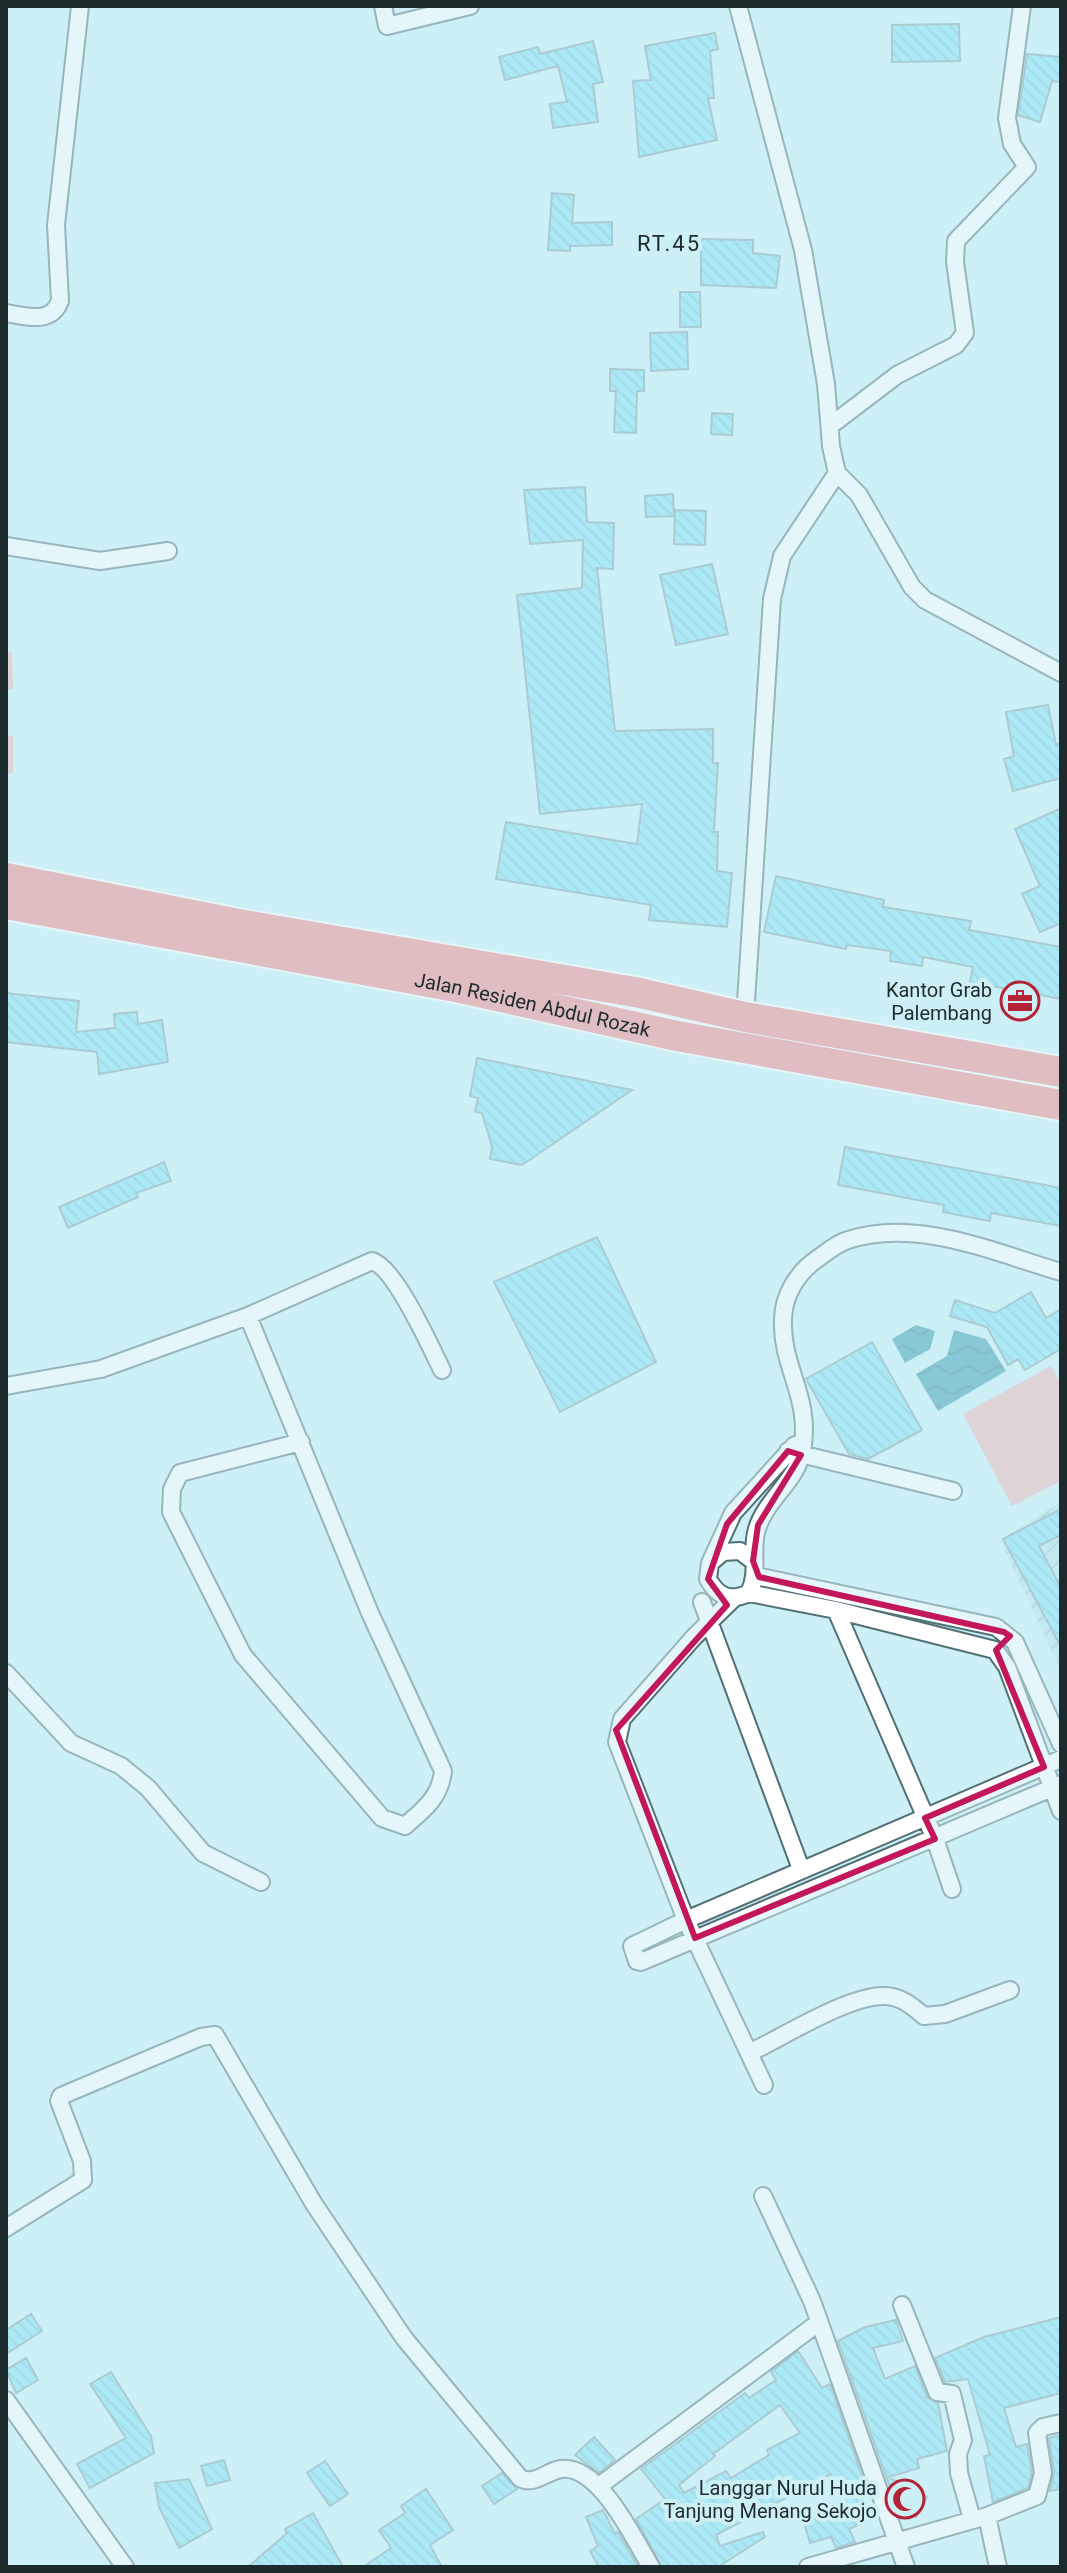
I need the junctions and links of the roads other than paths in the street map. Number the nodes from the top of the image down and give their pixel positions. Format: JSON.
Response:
{"nodes":[{"id":1,"x":80,"y":6,"type":"edge"},
{"id":2,"x":383,"y":6,"type":"edge"},
{"id":3,"x":470,"y":6,"type":"edge"},
{"id":4,"x":738,"y":6,"type":"edge"},
{"id":5,"x":1022,"y":6,"type":"edge"},
{"id":6,"x":6,"y":313,"type":"edge"},
{"id":7,"x":830,"y":426,"type":"junction"},
{"id":8,"x":837,"y":473,"type":"junction"},
{"id":9,"x":6,"y":546,"type":"edge"},
{"id":10,"x":168,"y":551,"type":"dead end"},
{"id":11,"x":1061,"y":673,"type":"edge"},
{"id":12,"x":6,"y":878,"type":"edge"},
{"id":13,"x":6,"y":904,"type":"edge"},
{"id":14,"x":745,"y":1017,"type":"junction"},
{"id":15,"x":1061,"y":1072,"type":"edge"},
{"id":16,"x":1061,"y":1105,"type":"edge"},
{"id":17,"x":1061,"y":1272,"type":"edge"},
{"id":18,"x":248,"y":1316,"type":"junction"},
{"id":19,"x":442,"y":1370,"type":"dead end"},
{"id":20,"x":6,"y":1386,"type":"edge"},
{"id":21,"x":301,"y":1442,"type":"junction"},
{"id":22,"x":795,"y":1453,"type":"junction"},
{"id":23,"x":953,"y":1491,"type":"dead end"},
{"id":24,"x":754,"y":1568,"type":"junction"},
{"id":25,"x":709,"y":1571,"type":"junction"},
{"id":26,"x":741,"y":1596,"type":"junction"},
{"id":27,"x":702,"y":1602,"type":"junction"},
{"id":28,"x":836,"y":1610,"type":"junction"},
{"id":29,"x":928,"y":1613,"type":"junction"},
{"id":30,"x":710,"y":1622,"type":"junction"},
{"id":31,"x":925,"y":1633,"type":"junction"},
{"id":32,"x":1010,"y":1636,"type":"junction"},
{"id":33,"x":694,"y":1637,"type":"junction"},
{"id":34,"x":995,"y":1650,"type":"junction"},
{"id":35,"x":6,"y":1673,"type":"edge"},
{"id":36,"x":1061,"y":1744,"type":"edge"},
{"id":37,"x":1061,"y":1759,"type":"edge"},
{"id":38,"x":1044,"y":1767,"type":"junction"},
{"id":39,"x":1056,"y":1786,"type":"edge"},
{"id":40,"x":1061,"y":1811,"type":"edge"},
{"id":41,"x":925,"y":1818,"type":"junction"},
{"id":42,"x":935,"y":1839,"type":"junction"},
{"id":43,"x":801,"y":1869,"type":"junction"},
{"id":44,"x":261,"y":1882,"type":"dead end"},
{"id":45,"x":952,"y":1889,"type":"dead end"},
{"id":46,"x":686,"y":1920,"type":"junction"},
{"id":47,"x":695,"y":1938,"type":"junction"},
{"id":48,"x":1010,"y":1990,"type":"dead end"},
{"id":49,"x":749,"y":2053,"type":"junction"},
{"id":50,"x":764,"y":2085,"type":"dead end"},
{"id":51,"x":763,"y":2196,"type":"dead end"},
{"id":52,"x":6,"y":2228,"type":"edge"},
{"id":53,"x":902,"y":2305,"type":"dead end"},
{"id":54,"x":818,"y":2323,"type":"junction"},
{"id":55,"x":6,"y":2400,"type":"edge"},
{"id":56,"x":1061,"y":2423,"type":"edge"},
{"id":57,"x":599,"y":2486,"type":"junction"},
{"id":58,"x":979,"y":2518,"type":"junction"},
{"id":59,"x":895,"y":2540,"type":"junction"},
{"id":60,"x":125,"y":2567,"type":"edge"},
{"id":61,"x":651,"y":2567,"type":"edge"},
{"id":62,"x":808,"y":2567,"type":"edge"},
{"id":63,"x":906,"y":2567,"type":"edge"},
{"id":64,"x":998,"y":2567,"type":"edge"}],
"edges":[{"from":1,"to":6,"type":"street"},
{"from":2,"to":3,"type":"street"},
{"from":4,"to":7,"type":"street"},
{"from":5,"to":7,"type":"street"},
{"from":7,"to":8,"type":"street"},
{"from":8,"to":11,"type":"street"},
{"from":8,"to":14,"type":"street"},
{"from":9,"to":10,"type":"street"},
{"from":12,"to":14,"type":"highway","name":"Jalan Residen Abdul Rozak"},
{"from":13,"to":16,"type":"highway","name":"Jalan Residen Abdul Rozak"},
{"from":14,"to":15,"type":"highway","name":"Jalan Residen Abdul Rozak"},
{"from":17,"to":22,"type":"street"},
{"from":18,"to":19,"type":"street"},
{"from":18,"to":20,"type":"street"},
{"from":18,"to":21,"type":"street"},
{"from":21,"to":21,"type":"street"},
{"from":22,"to":23,"type":"street"},
{"from":22,"to":24,"type":"street"},
{"from":22,"to":25,"type":"street"},
{"from":24,"to":25,"type":"street"},
{"from":24,"to":26,"type":"street"},
{"from":24,"to":29,"type":"street"},
{"from":25,"to":26,"type":"street"},
{"from":25,"to":27,"type":"street"},
{"from":26,"to":28,"type":"street"},
{"from":26,"to":30,"type":"street"},
{"from":27,"to":30,"type":"street"},
{"from":27,"to":33,"type":"street"},
{"from":28,"to":31,"type":"street"},
{"from":28,"to":41,"type":"street"},
{"from":29,"to":31,"type":"street"},
{"from":29,"to":32,"type":"street"},
{"from":30,"to":33,"type":"street"},
{"from":30,"to":43,"type":"street"},
{"from":31,"to":34,"type":"street"},
{"from":32,"to":34,"type":"street"},
{"from":32,"to":36,"type":"street"},
{"from":33,"to":46,"type":"street"},
{"from":34,"to":38,"type":"street"},
{"from":35,"to":44,"type":"street"},
{"from":37,"to":38,"type":"street"},
{"from":38,"to":39,"type":"street"},
{"from":38,"to":41,"type":"street"},
{"from":39,"to":40,"type":"street"},
{"from":39,"to":42,"type":"street"},
{"from":41,"to":42,"type":"street"},
{"from":41,"to":43,"type":"street"},
{"from":42,"to":45,"type":"street"},
{"from":42,"to":47,"type":"street"},
{"from":43,"to":46,"type":"street"},
{"from":46,"to":47,"type":"street"},
{"from":46,"to":47,"type":"street"},
{"from":47,"to":49,"type":"street"},
{"from":48,"to":49,"type":"street"},
{"from":49,"to":50,"type":"street"},
{"from":51,"to":54,"type":"street"},
{"from":52,"to":57,"type":"street"},
{"from":53,"to":58,"type":"street"},
{"from":54,"to":57,"type":"street"},
{"from":54,"to":59,"type":"street"},
{"from":55,"to":60,"type":"street"},
{"from":56,"to":58,"type":"street"},
{"from":57,"to":61,"type":"street"},
{"from":58,"to":59,"type":"street"},
{"from":58,"to":64,"type":"street"},
{"from":59,"to":62,"type":"street"},
{"from":59,"to":63,"type":"street"}]}
